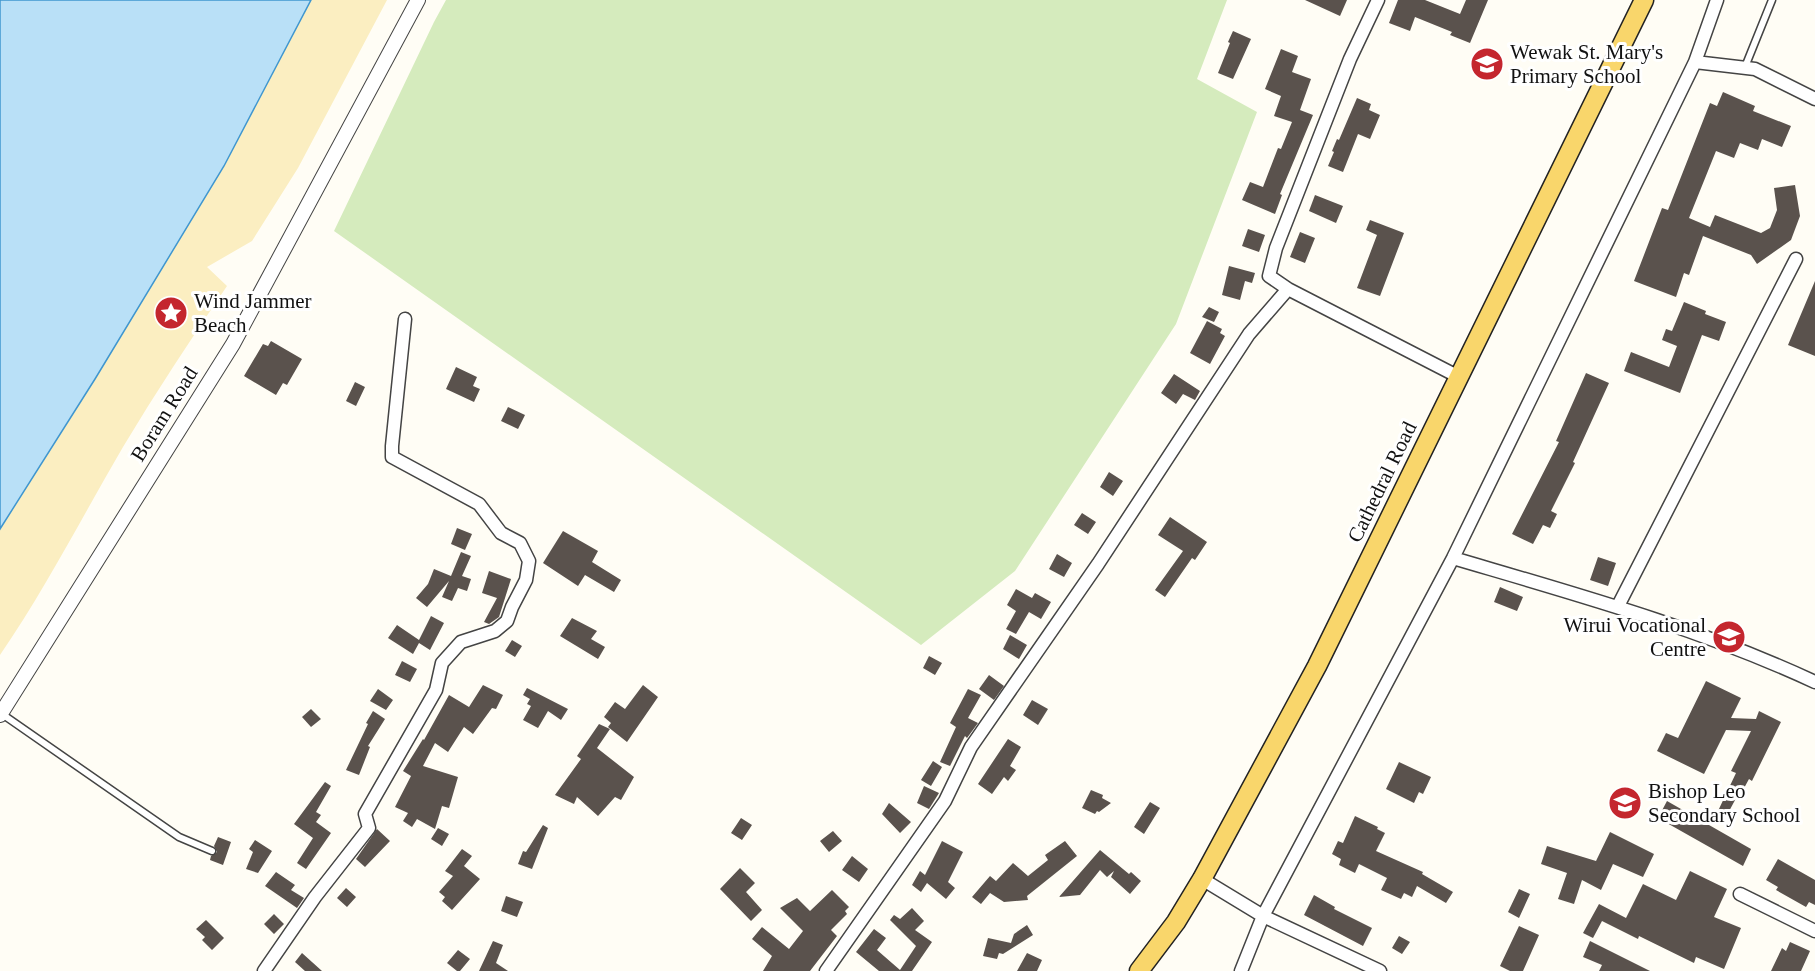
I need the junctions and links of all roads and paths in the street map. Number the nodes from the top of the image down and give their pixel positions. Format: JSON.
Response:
{"nodes":[{"id":1,"x":418,"y":0,"type":"edge"},
{"id":2,"x":1378,"y":0,"type":"edge"},
{"id":3,"x":1644,"y":0,"type":"edge"},
{"id":4,"x":1717,"y":0,"type":"edge"},
{"id":5,"x":1772,"y":0,"type":"edge"},
{"id":6,"x":1695,"y":62,"type":"junction"},
{"id":7,"x":1745,"y":68,"type":"junction"},
{"id":8,"x":1815,"y":99,"type":"edge"},
{"id":9,"x":1796,"y":259,"type":"dead end"},
{"id":10,"x":1288,"y":290,"type":"junction"},
{"id":11,"x":405,"y":319,"type":"dead end"},
{"id":12,"x":1459,"y":377,"type":"junction"},
{"id":13,"x":1453,"y":558,"type":"junction"},
{"id":14,"x":1618,"y":606,"type":"junction"},
{"id":15,"x":1815,"y":682,"type":"edge"},
{"id":16,"x":1,"y":714,"type":"edge"},
{"id":17,"x":212,"y":851,"type":"dead end"},
{"id":18,"x":1202,"y":879,"type":"junction"},
{"id":19,"x":1740,"y":894,"type":"dead end"},
{"id":20,"x":1263,"y":916,"type":"junction"},
{"id":21,"x":1815,"y":931,"type":"edge"},
{"id":22,"x":264,"y":971,"type":"edge"},
{"id":23,"x":826,"y":971,"type":"edge"},
{"id":24,"x":1139,"y":971,"type":"edge"},
{"id":25,"x":1241,"y":971,"type":"edge"},
{"id":26,"x":1380,"y":971,"type":"edge"}],
"edges":[{"from":1,"to":16,"type":"street","name":"Boram Road"},
{"from":2,"to":10,"type":"street"},
{"from":3,"to":12,"type":"main road","name":"Cathedral Road"},
{"from":4,"to":6,"type":"street"},
{"from":5,"to":7,"type":"lane"},
{"from":6,"to":7,"type":"street"},
{"from":6,"to":13,"type":"street"},
{"from":7,"to":8,"type":"street"},
{"from":9,"to":14,"type":"street"},
{"from":10,"to":12,"type":"street"},
{"from":10,"to":23,"type":"street"},
{"from":11,"to":22,"type":"street"},
{"from":12,"to":18,"type":"main road","name":"Cathedral Road"},
{"from":13,"to":14,"type":"street"},
{"from":13,"to":20,"type":"street"},
{"from":14,"to":15,"type":"street"},
{"from":16,"to":17,"type":"lane"},
{"from":18,"to":20,"type":"street"},
{"from":18,"to":24,"type":"main road","name":"Cathedral Road"},
{"from":19,"to":21,"type":"street"},
{"from":20,"to":25,"type":"street"},
{"from":20,"to":26,"type":"street"}]}
